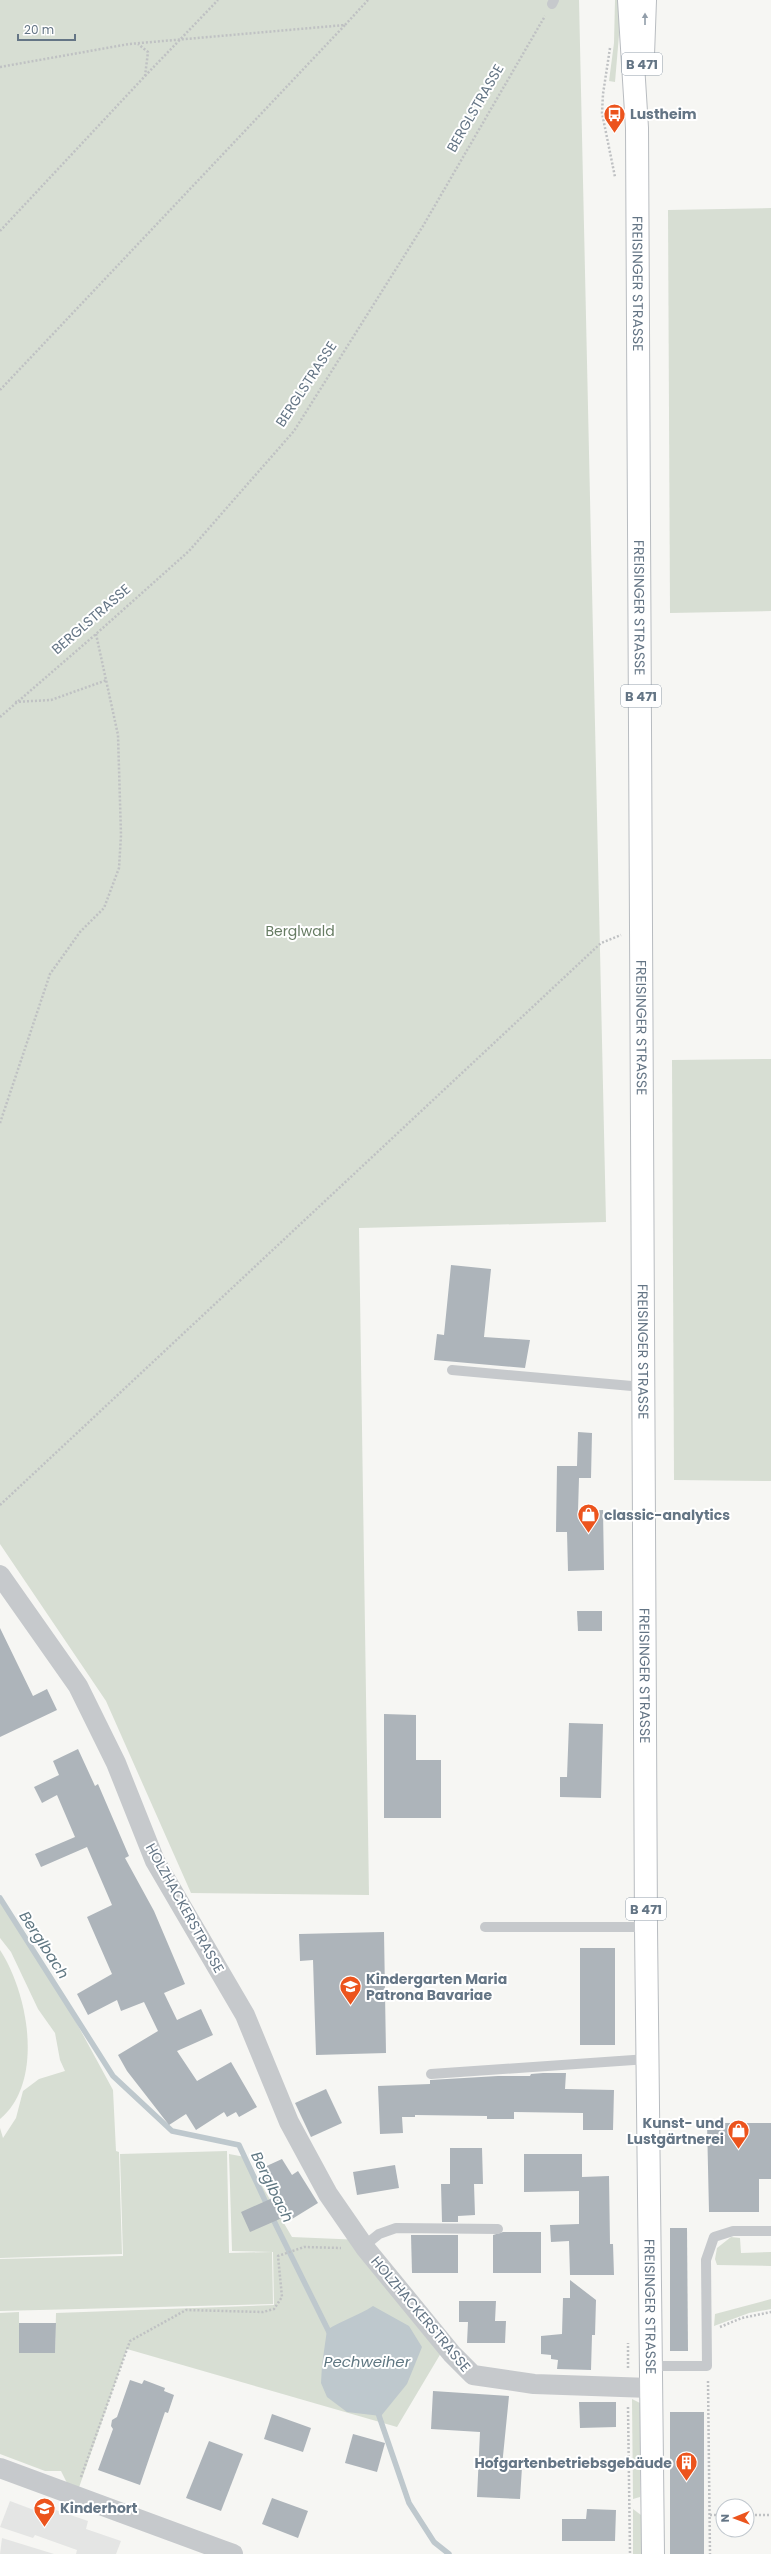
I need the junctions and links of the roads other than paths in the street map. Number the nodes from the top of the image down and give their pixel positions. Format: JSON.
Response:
{"nodes":[{"id":1,"x":629,"y":0,"type":"edge"},
{"id":2,"x":645,"y":0,"type":"edge"},
{"id":3,"x":637,"y":128,"type":"junction"},
{"id":4,"x":452,"y":1370,"type":"dead end"},
{"id":5,"x":643,"y":1387,"type":"junction"},
{"id":6,"x":0,"y":1575,"type":"edge"},
{"id":7,"x":646,"y":1926,"type":"junction"},
{"id":8,"x":485,"y":1927,"type":"dead end"},
{"id":9,"x":648,"y":2059,"type":"junction"},
{"id":10,"x":431,"y":2074,"type":"dead end"},
{"id":11,"x":498,"y":2229,"type":"dead end"},
{"id":12,"x":771,"y":2231,"type":"edge"},
{"id":13,"x":365,"y":2247,"type":"junction"},
{"id":14,"x":650,"y":2366,"type":"junction"},
{"id":15,"x":650,"y":2388,"type":"junction"},
{"id":16,"x":0,"y":2468,"type":"edge"},
{"id":17,"x":233,"y":2554,"type":"edge"},
{"id":18,"x":653,"y":2554,"type":"edge"}],
"edges":[{"from":1,"to":3,"type":"main road","name":"FREISINGER STRASSE","number":"B 471"},
{"from":3,"to":2,"type":"main road","name":"FREISINGER STRASSE","number":"B 471","one_way":true},
{"from":3,"to":5,"type":"main road","name":"FREISINGER STRASSE","number":"B 471"},
{"from":4,"to":5,"type":"lane"},
{"from":5,"to":7,"type":"main road","name":"FREISINGER STRASSE","number":"B 471"},
{"from":6,"to":13,"type":"street","name":"HOLZHACKERSTRASSE"},
{"from":7,"to":8,"type":"lane"},
{"from":7,"to":9,"type":"main road","name":"FREISINGER STRASSE","number":"B 471"},
{"from":9,"to":10,"type":"lane"},
{"from":9,"to":14,"type":"main road","name":"FREISINGER STRASSE","number":"B 471"},
{"from":11,"to":13,"type":"lane","name":"HOLZHACKERSTRASSE"},
{"from":12,"to":14,"type":"lane"},
{"from":13,"to":15,"type":"street","name":"HOLZHACKERSTRASSE"},
{"from":14,"to":15,"type":"main road","name":"FREISINGER STRASSE","number":"B 471"},
{"from":15,"to":18,"type":"main road","name":"FREISINGER STRASSE","number":"B 471"},
{"from":16,"to":17,"type":"street"}]}
